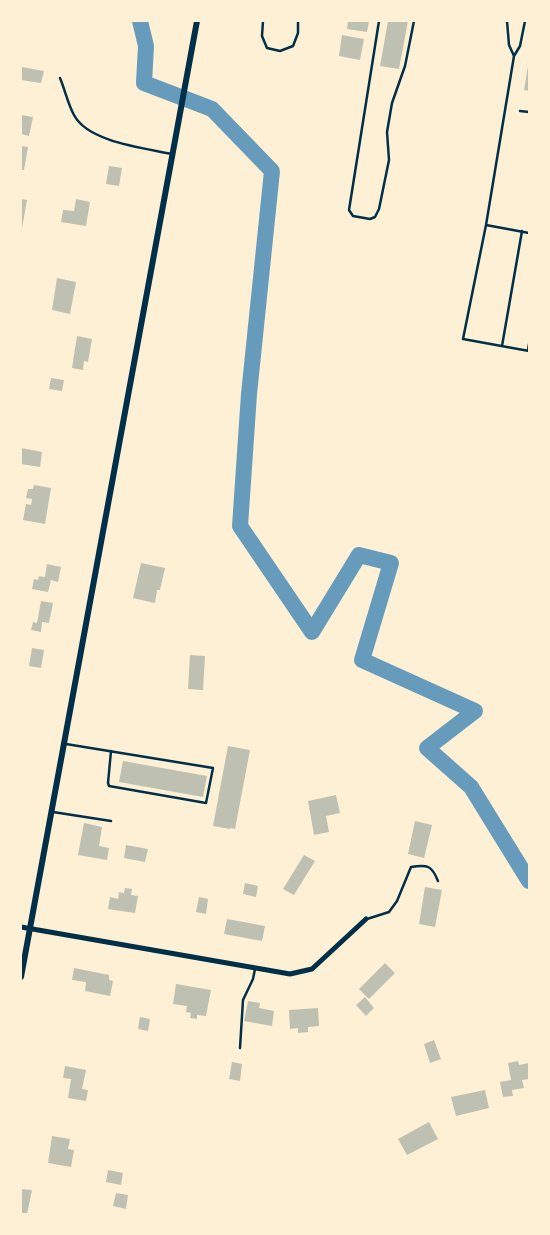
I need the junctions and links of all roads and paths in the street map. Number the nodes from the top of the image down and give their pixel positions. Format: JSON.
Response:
{"nodes":[{"id":1,"x":197,"y":21,"type":"edge"},
{"id":2,"x":263,"y":21,"type":"edge"},
{"id":3,"x":298,"y":21,"type":"edge"},
{"id":4,"x":379,"y":21,"type":"edge"},
{"id":5,"x":414,"y":21,"type":"edge"},
{"id":6,"x":507,"y":21,"type":"edge"},
{"id":7,"x":525,"y":21,"type":"edge"},
{"id":8,"x":514,"y":56,"type":"junction"},
{"id":9,"x":60,"y":78,"type":"dead end"},
{"id":10,"x":520,"y":110,"type":"dead end"},
{"id":11,"x":529,"y":112,"type":"edge"},
{"id":12,"x":173,"y":154,"type":"junction"},
{"id":13,"x":486,"y":225,"type":"junction"},
{"id":14,"x":522,"y":232,"type":"junction"},
{"id":15,"x":529,"y":233,"type":"edge"},
{"id":16,"x":529,"y":344,"type":"edge"},
{"id":17,"x":502,"y":346,"type":"junction"},
{"id":18,"x":528,"y":350,"type":"edge"},
{"id":19,"x":64,"y":744,"type":"junction"},
{"id":20,"x":111,"y":751,"type":"junction"},
{"id":21,"x":52,"y":812,"type":"junction"},
{"id":22,"x":110,"y":821,"type":"dead end"},
{"id":23,"x":438,"y":882,"type":"dead end"},
{"id":24,"x":366,"y":919,"type":"joint"},
{"id":25,"x":21,"y":927,"type":"edge"},
{"id":26,"x":30,"y":928,"type":"junction"},
{"id":27,"x":255,"y":968,"type":"junction"},
{"id":28,"x":21,"y":977,"type":"edge"},
{"id":29,"x":240,"y":1048,"type":"dead end"}],
"edges":[{"from":1,"to":12,"type":"street"},
{"from":2,"to":3,"type":"lane"},
{"from":4,"to":5,"type":"lane"},
{"from":6,"to":8,"type":"lane"},
{"from":7,"to":8,"type":"lane"},
{"from":8,"to":13,"type":"lane"},
{"from":9,"to":12,"type":"lane"},
{"from":10,"to":11,"type":"lane"},
{"from":12,"to":19,"type":"street"},
{"from":13,"to":14,"type":"lane"},
{"from":13,"to":17,"type":"lane"},
{"from":14,"to":15,"type":"lane"},
{"from":14,"to":17,"type":"lane"},
{"from":16,"to":18,"type":"lane"},
{"from":17,"to":18,"type":"lane"},
{"from":19,"to":20,"type":"lane"},
{"from":19,"to":21,"type":"street"},
{"from":20,"to":20,"type":"lane"},
{"from":21,"to":22,"type":"lane"},
{"from":21,"to":26,"type":"street"},
{"from":23,"to":24,"type":"lane"},
{"from":24,"to":27,"type":"street"},
{"from":25,"to":26,"type":"street"},
{"from":26,"to":27,"type":"street"},
{"from":26,"to":28,"type":"street"},
{"from":27,"to":29,"type":"lane"}]}
